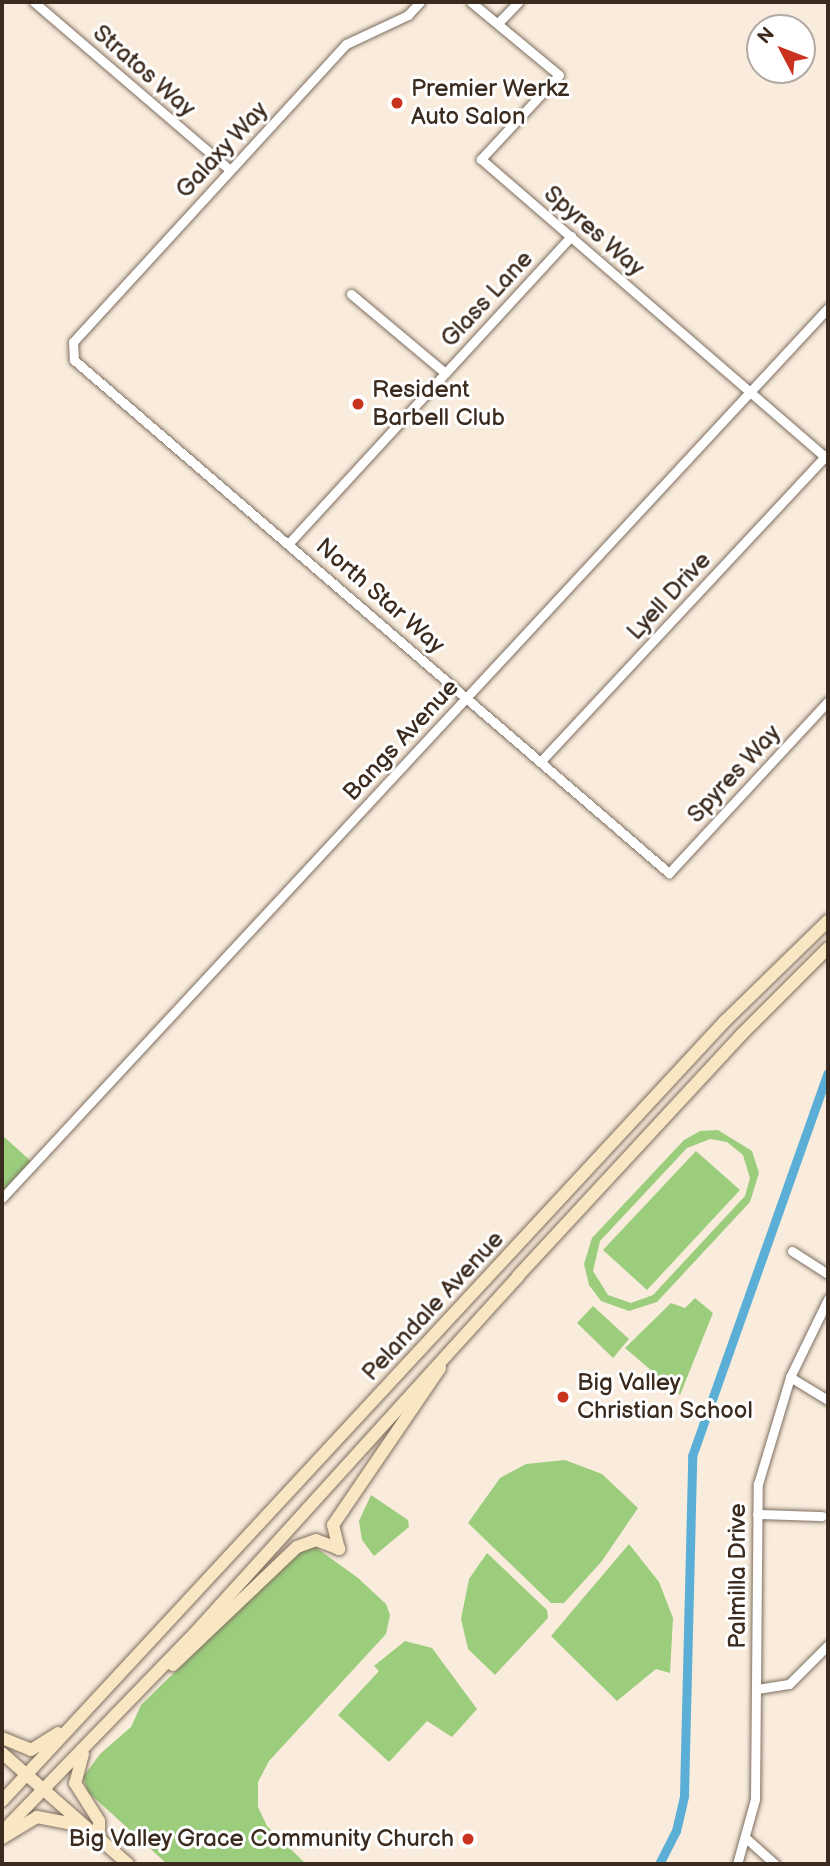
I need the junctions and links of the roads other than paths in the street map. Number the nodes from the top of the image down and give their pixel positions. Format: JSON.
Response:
{"nodes":[{"id":1,"x":34,"y":2,"type":"edge"},
{"id":2,"x":420,"y":2,"type":"edge"},
{"id":3,"x":471,"y":2,"type":"edge"},
{"id":4,"x":518,"y":2,"type":"edge"},
{"id":5,"x":499,"y":22,"type":"junction"},
{"id":6,"x":230,"y":170,"type":"junction"},
{"id":7,"x":571,"y":236,"type":"junction"},
{"id":8,"x":351,"y":294,"type":"dead end"},
{"id":9,"x":828,"y":308,"type":"edge"},
{"id":10,"x":70,"y":347,"type":"joint"},
{"id":11,"x":445,"y":373,"type":"junction"},
{"id":12,"x":751,"y":391,"type":"junction"},
{"id":13,"x":827,"y":457,"type":"edge"},
{"id":14,"x":289,"y":543,"type":"junction"},
{"id":15,"x":467,"y":697,"type":"junction"},
{"id":16,"x":828,"y":701,"type":"edge"},
{"id":17,"x":541,"y":761,"type":"junction"},
{"id":18,"x":668,"y":873,"type":"joint"},
{"id":19,"x":828,"y":921,"type":"edge"},
{"id":20,"x":828,"y":948,"type":"edge"},
{"id":21,"x":2,"y":1198,"type":"edge"},
{"id":22,"x":792,"y":1251,"type":"dead end"},
{"id":23,"x":828,"y":1274,"type":"edge"},
{"id":24,"x":828,"y":1299,"type":"edge"},
{"id":25,"x":449,"y":1351,"type":"junction"},
{"id":26,"x":790,"y":1377,"type":"junction"},
{"id":27,"x":828,"y":1401,"type":"edge"},
{"id":28,"x":757,"y":1514,"type":"junction"},
{"id":29,"x":822,"y":1517,"type":"dead end"},
{"id":30,"x":828,"y":1645,"type":"edge"},
{"id":31,"x":145,"y":1686,"type":"junction"},
{"id":32,"x":757,"y":1689,"type":"junction"},
{"id":33,"x":74,"y":1725,"type":"junction"},
{"id":34,"x":2,"y":1738,"type":"edge"},
{"id":35,"x":86,"y":1746,"type":"junction"},
{"id":36,"x":2,"y":1753,"type":"edge"},
{"id":37,"x":26,"y":1775,"type":"junction"},
{"id":38,"x":43,"y":1791,"type":"junction"},
{"id":39,"x":2,"y":1801,"type":"edge"},
{"id":40,"x":2,"y":1832,"type":"edge"},
{"id":41,"x":2,"y":1838,"type":"edge"},
{"id":42,"x":99,"y":1839,"type":"junction"},
{"id":43,"x":747,"y":1839,"type":"junction"},
{"id":44,"x":128,"y":1864,"type":"edge"},
{"id":45,"x":737,"y":1864,"type":"edge"},
{"id":46,"x":775,"y":1864,"type":"edge"}],
"edges":[{"from":1,"to":6,"type":"street","name":"Stratos Way"},
{"from":2,"to":6,"type":"street","name":"Galaxy Way"},
{"from":3,"to":5,"type":"street"},
{"from":4,"to":5,"type":"street"},
{"from":5,"to":7,"type":"street","name":"Spyres Way"},
{"from":6,"to":10,"type":"street","name":"Galaxy Way"},
{"from":7,"to":11,"type":"street","name":"Glass Lane"},
{"from":7,"to":12,"type":"street","name":"Spyres Way"},
{"from":8,"to":11,"type":"street"},
{"from":9,"to":12,"type":"street","name":"Bangs Avenue"},
{"from":10,"to":14,"type":"street","name":"North Star Way"},
{"from":11,"to":14,"type":"street","name":"Glass Lane"},
{"from":12,"to":13,"type":"street","name":"Spyres Way"},
{"from":12,"to":15,"type":"street","name":"Bangs Avenue"},
{"from":13,"to":17,"type":"street","name":"Lyell Drive"},
{"from":14,"to":15,"type":"street","name":"North Star Way"},
{"from":15,"to":17,"type":"street","name":"North Star Way"},
{"from":15,"to":21,"type":"street","name":"Bangs Avenue"},
{"from":16,"to":18,"type":"street","name":"Spyres Way"},
{"from":17,"to":18,"type":"street","name":"North Star Way"},
{"from":19,"to":33,"type":"main road","name":"Pelandale Avenue"},
{"from":20,"to":25,"type":"main road","name":"Pelandale Avenue"},
{"from":22,"to":23,"type":"street"},
{"from":24,"to":26,"type":"street","name":"Palmilla Drive"},
{"from":25,"to":31,"type":"main road","name":"Pelandale Avenue"},
{"from":25,"to":31,"type":"main road"},
{"from":26,"to":27,"type":"street"},
{"from":26,"to":28,"type":"street","name":"Palmilla Drive"},
{"from":28,"to":29,"type":"street"},
{"from":28,"to":32,"type":"street","name":"Palmilla Drive"},
{"from":30,"to":32,"type":"street"},
{"from":31,"to":35,"type":"main road","name":"Pelandale Avenue"},
{"from":32,"to":43,"type":"street","name":"Palmilla Drive"},
{"from":33,"to":34,"type":"main road","name":"Pelandale Avenue"},
{"from":33,"to":37,"type":"main road","name":"Pelandale Avenue"},
{"from":35,"to":38,"type":"main road","name":"Pelandale Avenue"},
{"from":35,"to":42,"type":"main road","name":"Pelandale Avenue"},
{"from":36,"to":37,"type":"main road"},
{"from":37,"to":38,"type":"main road"},
{"from":37,"to":39,"type":"main road","name":"Pelandale Avenue"},
{"from":38,"to":40,"type":"main road","name":"Pelandale Avenue"},
{"from":38,"to":42,"type":"main road"},
{"from":41,"to":42,"type":"main road"},
{"from":42,"to":44,"type":"main road"},
{"from":43,"to":45,"type":"street","name":"Palmilla Drive"},
{"from":43,"to":46,"type":"street"}]}
